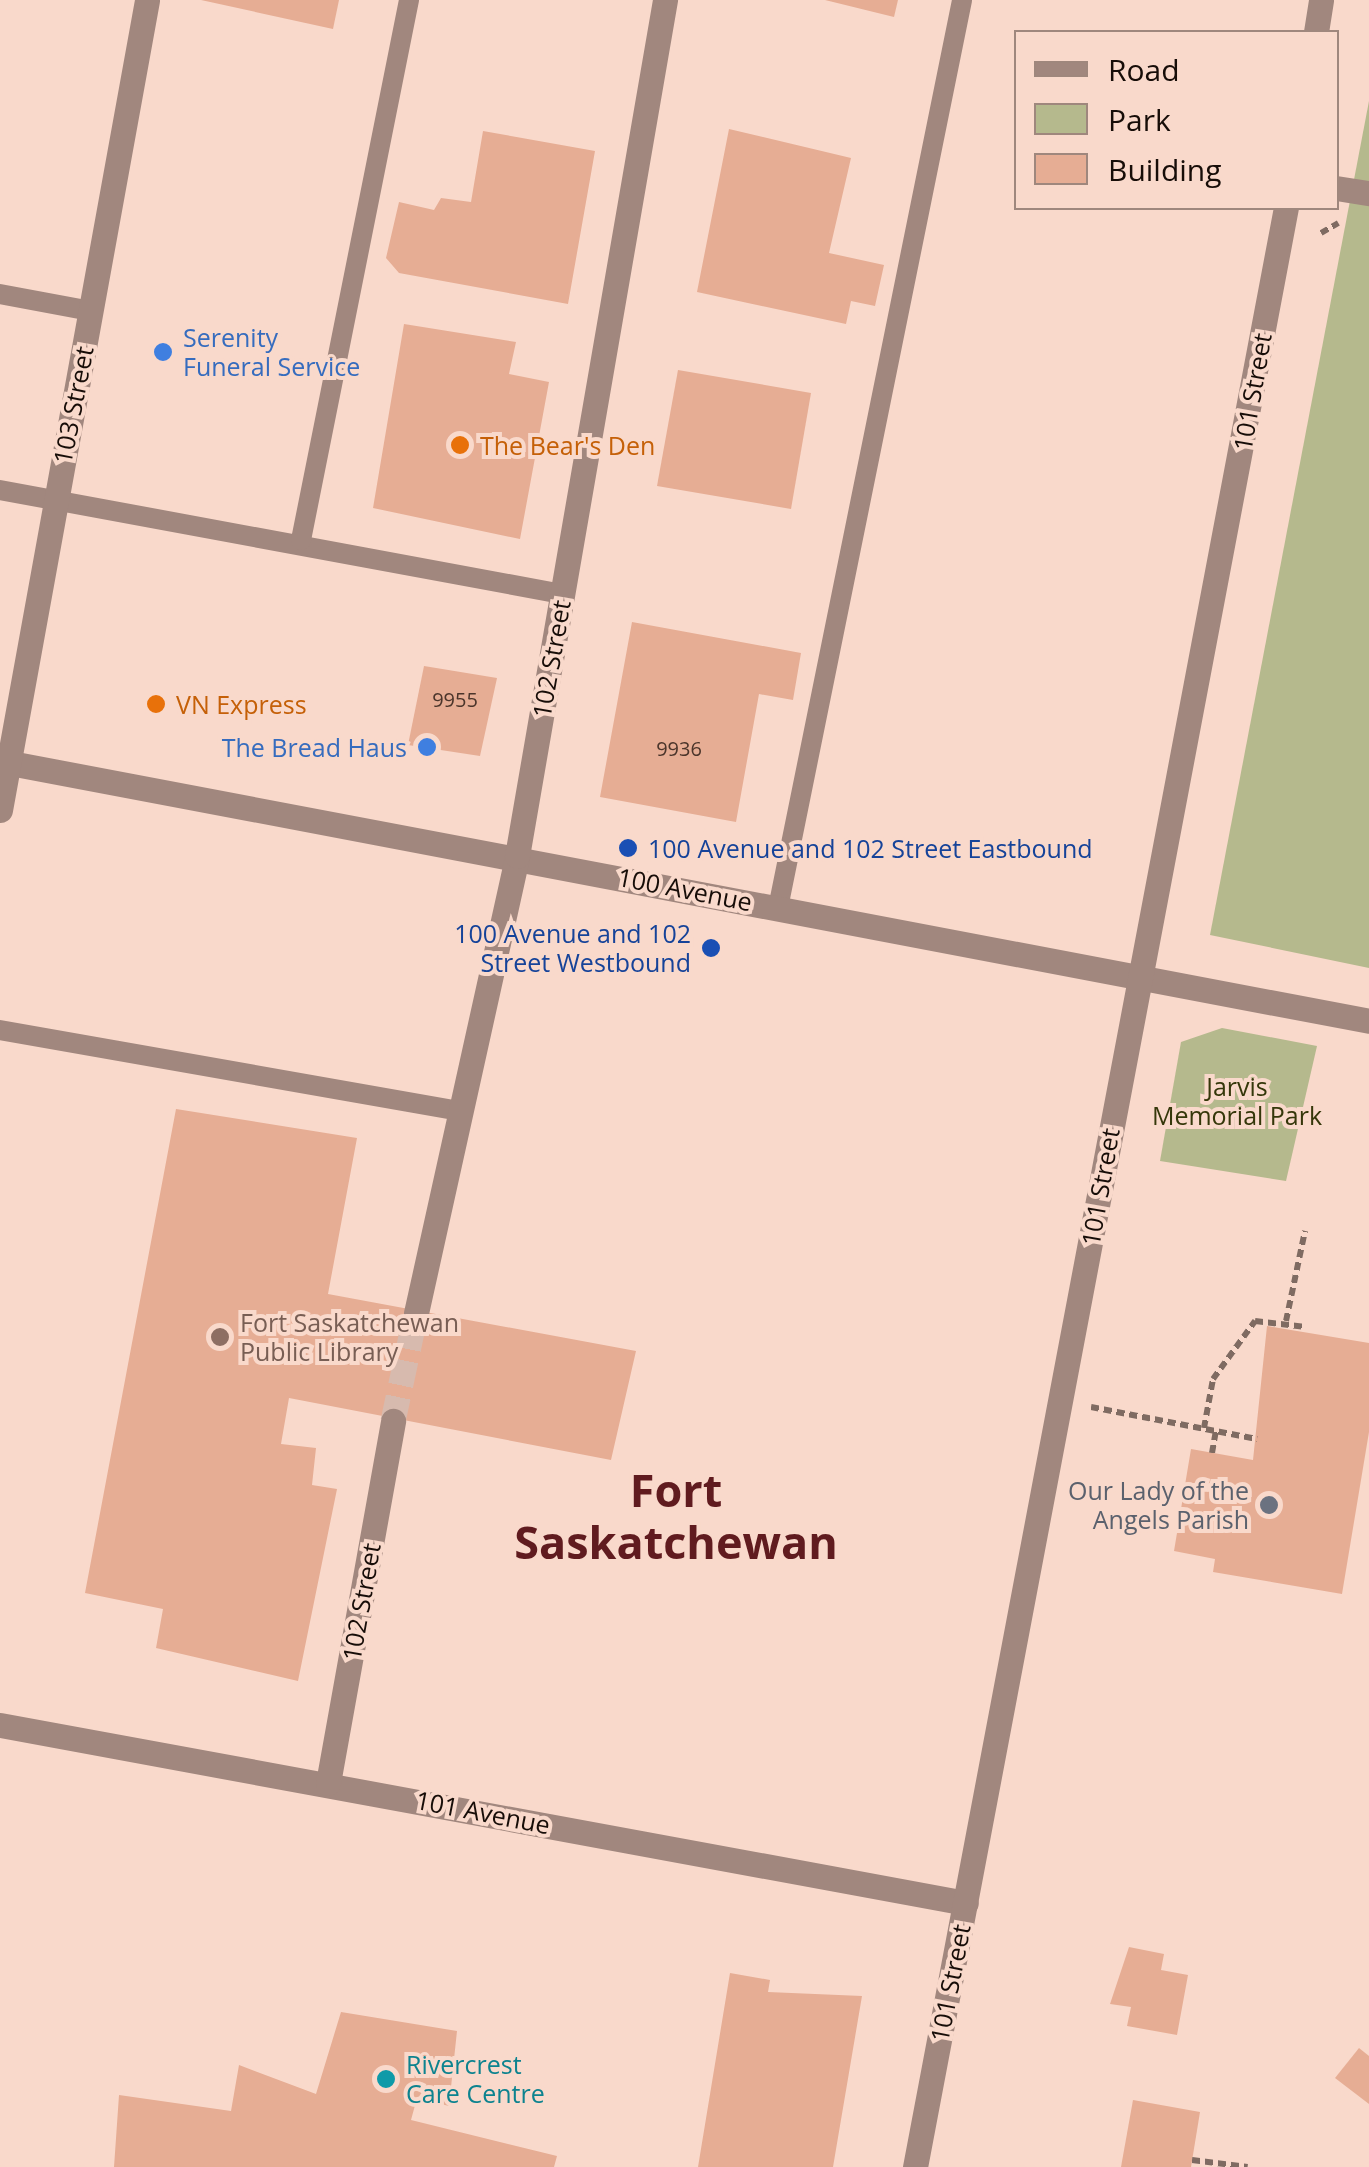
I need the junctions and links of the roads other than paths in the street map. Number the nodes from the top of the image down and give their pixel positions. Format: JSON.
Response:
{"nodes":[{"id":1,"x":147,"y":0,"type":"edge"},
{"id":2,"x":408,"y":0,"type":"edge"},
{"id":3,"x":665,"y":0,"type":"edge"},
{"id":4,"x":962,"y":0,"type":"edge"},
{"id":5,"x":1321,"y":0,"type":"edge"},
{"id":6,"x":1316,"y":30,"type":"edge"},
{"id":7,"x":1339,"y":189,"type":"edge"},
{"id":8,"x":1369,"y":194,"type":"edge"},
{"id":9,"x":1286,"y":210,"type":"edge"},
{"id":10,"x":0,"y":294,"type":"edge"},
{"id":11,"x":91,"y":311,"type":"junction"},
{"id":12,"x":0,"y":490,"type":"edge"},
{"id":13,"x":54,"y":501,"type":"junction"},
{"id":14,"x":302,"y":540,"type":"junction"},
{"id":15,"x":562,"y":594,"type":"junction"},
{"id":16,"x":5,"y":762,"type":"edge"},
{"id":17,"x":0,"y":810,"type":"edge"},
{"id":18,"x":518,"y":856,"type":"junction"},
{"id":19,"x":778,"y":908,"type":"junction"},
{"id":20,"x":1143,"y":981,"type":"junction"},
{"id":21,"x":1369,"y":1021,"type":"edge"},
{"id":22,"x":0,"y":1030,"type":"edge"},
{"id":23,"x":461,"y":1110,"type":"junction"},
{"id":24,"x":416,"y":1313,"type":"tunnel mouth"},
{"id":25,"x":393,"y":1421,"type":"tunnel mouth"},
{"id":26,"x":0,"y":1724,"type":"edge"},
{"id":27,"x":328,"y":1783,"type":"junction"},
{"id":28,"x":966,"y":1904,"type":"junction"},
{"id":29,"x":915,"y":2167,"type":"edge"}],
"edges":[{"from":1,"to":11,"type":"street","name":"103 Street"},
{"from":2,"to":14,"type":"lane"},
{"from":3,"to":15,"type":"street","name":"102 Street"},
{"from":4,"to":19,"type":"lane"},
{"from":5,"to":6,"type":"street"},
{"from":7,"to":8,"type":"street"},
{"from":9,"to":20,"type":"street","name":"101 Street"},
{"from":10,"to":11,"type":"lane"},
{"from":11,"to":13,"type":"street","name":"103 Street"},
{"from":12,"to":13,"type":"lane"},
{"from":13,"to":14,"type":"lane"},
{"from":13,"to":16,"type":"street","name":"103 Street"},
{"from":14,"to":15,"type":"lane"},
{"from":15,"to":18,"type":"street","name":"102 Street"},
{"from":16,"to":17,"type":"street","name":"103 Street"},
{"from":16,"to":18,"type":"street","name":"100 Avenue"},
{"from":18,"to":19,"type":"street","name":"100 Avenue"},
{"from":18,"to":23,"type":"street","name":"102 Street"},
{"from":19,"to":20,"type":"street","name":"100 Avenue"},
{"from":20,"to":21,"type":"street","name":"100 Avenue"},
{"from":20,"to":28,"type":"street","name":"101 Street"},
{"from":22,"to":23,"type":"lane"},
{"from":23,"to":24,"type":"street","name":"102 Street"},
{"from":25,"to":27,"type":"street","name":"102 Street"},
{"from":26,"to":27,"type":"street","name":"101 Avenue"},
{"from":27,"to":28,"type":"street","name":"101 Avenue"},
{"from":28,"to":29,"type":"street","name":"101 Street"}]}
